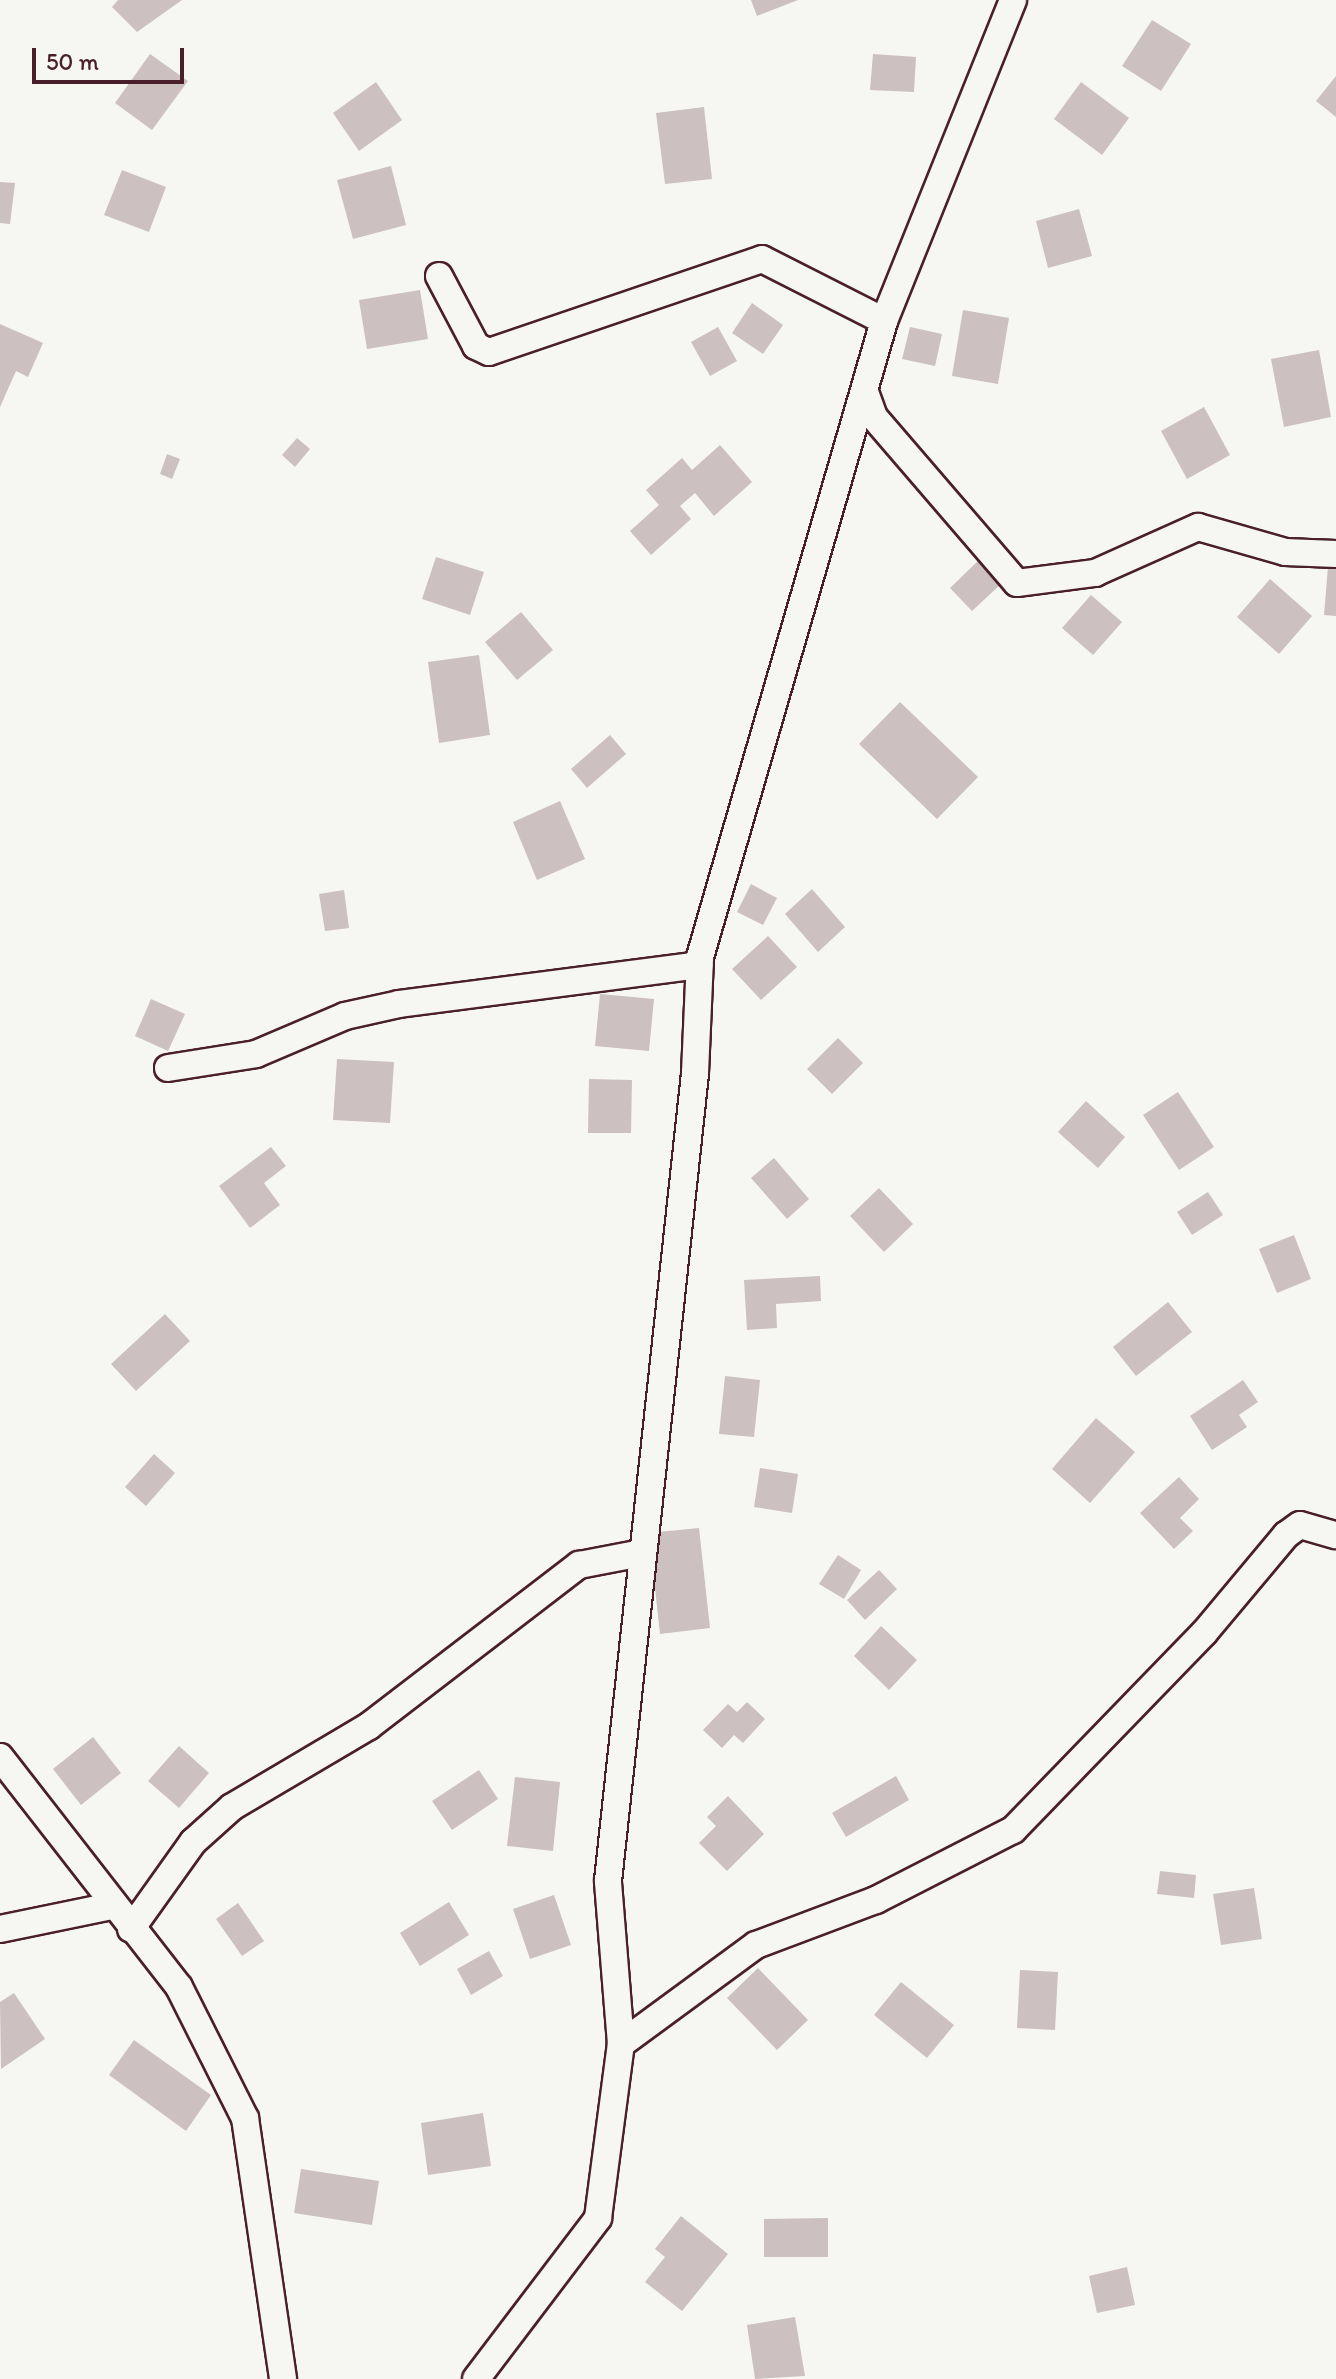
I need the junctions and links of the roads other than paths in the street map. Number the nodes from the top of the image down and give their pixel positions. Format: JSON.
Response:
{"nodes":[{"id":1,"x":1013,"y":0,"type":"edge"},
{"id":2,"x":439,"y":276,"type":"dead end"},
{"id":3,"x":884,"y":321,"type":"junction"},
{"id":4,"x":865,"y":392,"type":"junction"},
{"id":5,"x":1336,"y":554,"type":"edge"},
{"id":6,"x":699,"y":965,"type":"junction"},
{"id":7,"x":168,"y":1068,"type":"dead end"},
{"id":8,"x":1336,"y":1535,"type":"edge"},
{"id":9,"x":642,"y":1553,"type":"junction"},
{"id":10,"x":0,"y":1757,"type":"edge"},
{"id":11,"x":112,"y":1906,"type":"junction"},
{"id":12,"x":0,"y":1929,"type":"edge"},
{"id":13,"x":131,"y":1929,"type":"junction"},
{"id":14,"x":621,"y":2044,"type":"junction"},
{"id":15,"x":283,"y":2379,"type":"edge"},
{"id":16,"x":476,"y":2379,"type":"edge"}],
"edges":[{"from":1,"to":3,"type":"street"},
{"from":2,"to":3,"type":"street"},
{"from":3,"to":4,"type":"street"},
{"from":4,"to":5,"type":"street"},
{"from":4,"to":6,"type":"street"},
{"from":6,"to":7,"type":"street"},
{"from":6,"to":9,"type":"street"},
{"from":8,"to":14,"type":"street"},
{"from":9,"to":13,"type":"street"},
{"from":9,"to":14,"type":"street"},
{"from":10,"to":11,"type":"street"},
{"from":11,"to":12,"type":"street"},
{"from":11,"to":13,"type":"street"},
{"from":13,"to":15,"type":"street"},
{"from":14,"to":16,"type":"street"}]}
